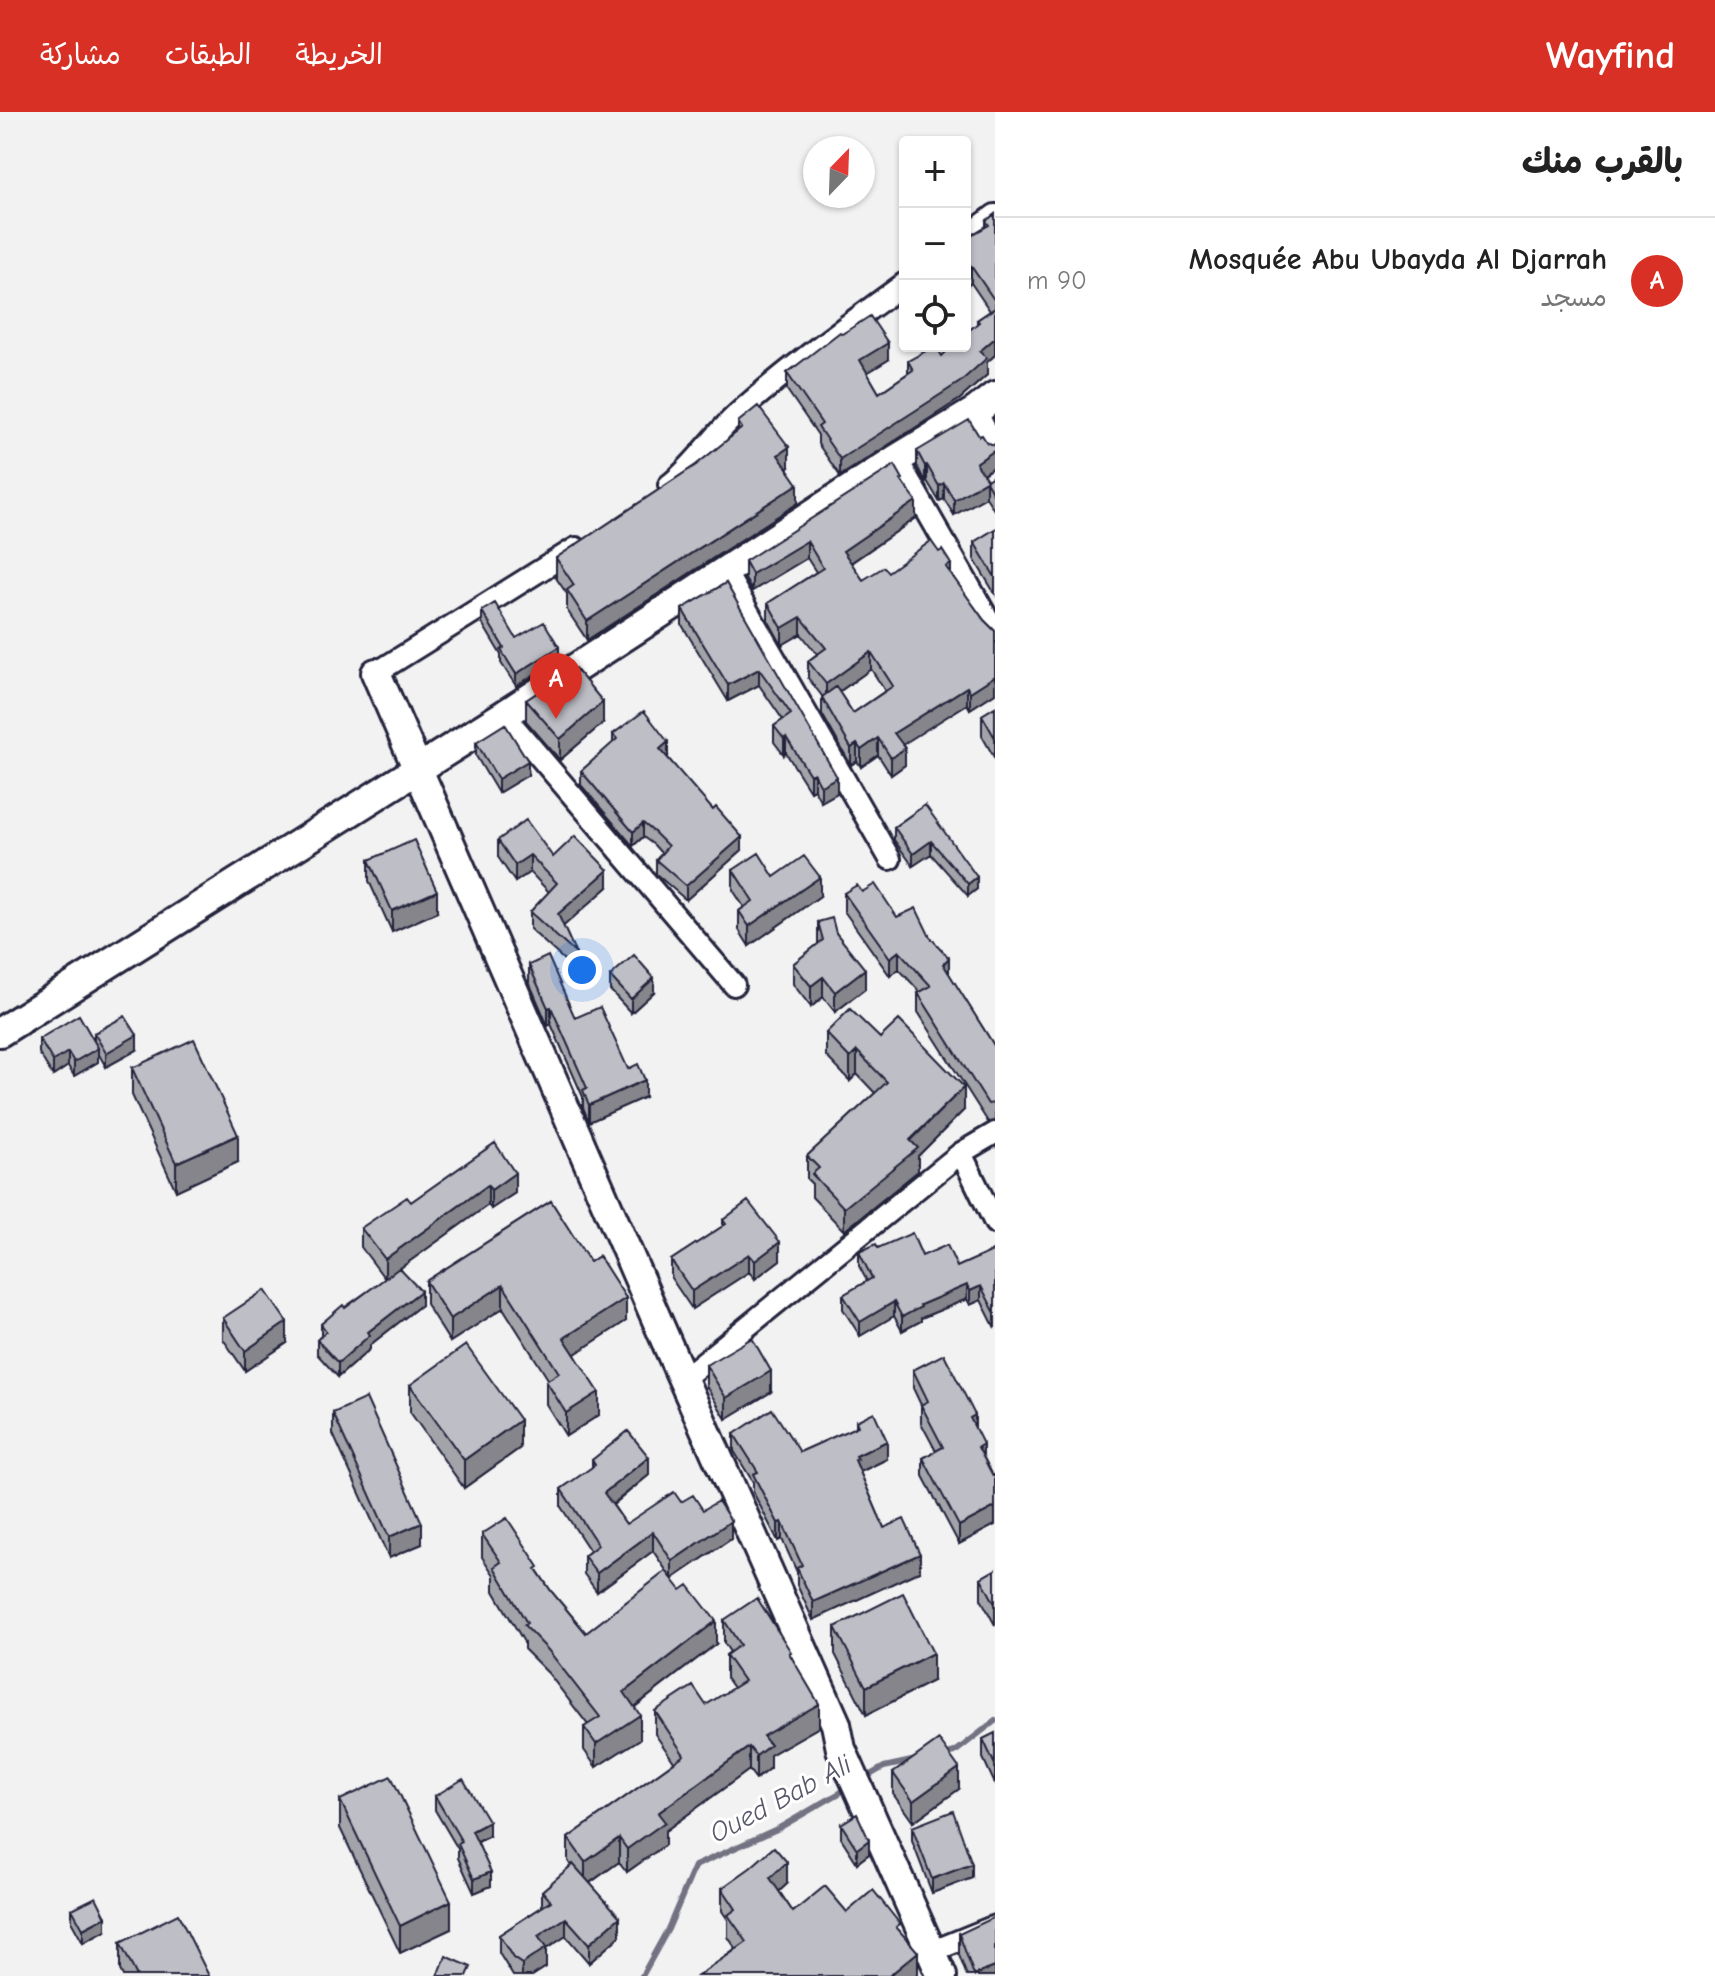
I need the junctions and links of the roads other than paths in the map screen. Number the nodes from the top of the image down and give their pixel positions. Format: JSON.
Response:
{"nodes":[{"id":1,"x":995,"y":215,"type":"edge"},
{"id":2,"x":971,"y":233,"type":"edge"},
{"id":3,"x":899,"y":287,"type":"edge"},
{"id":4,"x":985,"y":404,"type":"edge"},
{"id":5,"x":995,"y":448,"type":"edge"},
{"id":6,"x":897,"y":459,"type":"junction"},
{"id":7,"x":657,"y":494,"type":"edge"},
{"id":8,"x":595,"y":536,"type":"edge"},
{"id":9,"x":726,"y":573,"type":"junction"},
{"id":10,"x":995,"y":631,"type":"edge"},
{"id":11,"x":376,"y":673,"type":"joint"},
{"id":12,"x":504,"y":715,"type":"junction"},
{"id":13,"x":416,"y":770,"type":"junction"},
{"id":14,"x":890,"y":859,"type":"dead end"},
{"id":15,"x":734,"y":985,"type":"dead end"},
{"id":16,"x":0,"y":1032,"type":"edge"},
{"id":17,"x":995,"y":1133,"type":"edge"},
{"id":18,"x":961,"y":1153,"type":"junction"},
{"id":19,"x":995,"y":1223,"type":"edge"},
{"id":20,"x":684,"y":1378,"type":"junction"},
{"id":21,"x":995,"y":1926,"type":"edge"},
{"id":22,"x":936,"y":1964,"type":"edge"}],
"edges":[{"from":1,"to":2,"type":"street"},
{"from":3,"to":7,"type":"street"},
{"from":4,"to":5,"type":"street"},
{"from":4,"to":6,"type":"street"},
{"from":6,"to":9,"type":"street"},
{"from":6,"to":10,"type":"street"},
{"from":8,"to":11,"type":"street"},
{"from":9,"to":12,"type":"street"},
{"from":9,"to":14,"type":"street"},
{"from":11,"to":13,"type":"street"},
{"from":12,"to":13,"type":"street"},
{"from":12,"to":15,"type":"street"},
{"from":13,"to":16,"type":"street"},
{"from":13,"to":20,"type":"street"},
{"from":17,"to":18,"type":"street"},
{"from":18,"to":19,"type":"street"},
{"from":18,"to":20,"type":"street"},
{"from":20,"to":22,"type":"street"},
{"from":21,"to":22,"type":"street"}]}
